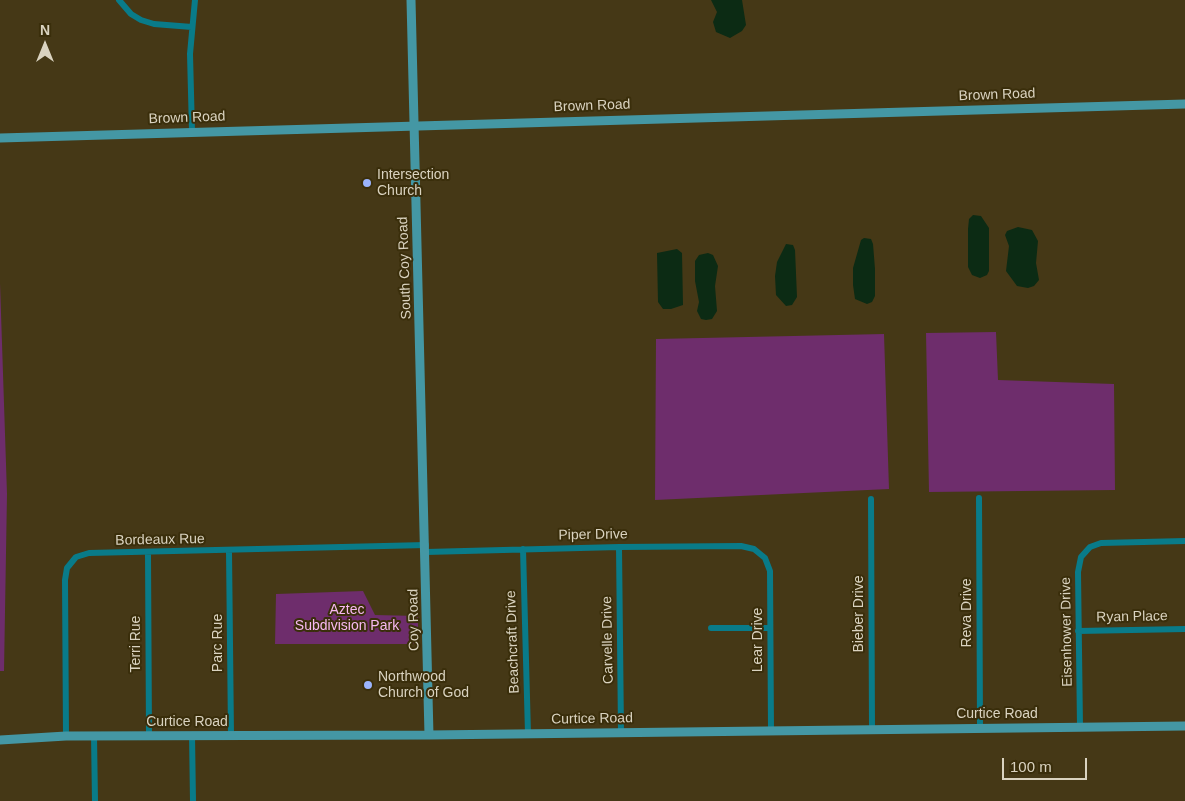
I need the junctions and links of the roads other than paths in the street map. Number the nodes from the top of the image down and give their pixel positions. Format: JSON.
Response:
{"nodes":[{"id":1,"x":119,"y":0,"type":"edge"},
{"id":2,"x":195,"y":0,"type":"edge"},
{"id":3,"x":411,"y":0,"type":"edge"},
{"id":4,"x":192,"y":27,"type":"junction"},
{"id":5,"x":1185,"y":104,"type":"edge"},
{"id":6,"x":415,"y":125,"type":"junction"},
{"id":7,"x":192,"y":131,"type":"junction"},
{"id":8,"x":0,"y":138,"type":"edge"},
{"id":9,"x":979,"y":498,"type":"dead end"},
{"id":10,"x":871,"y":499,"type":"dead end"},
{"id":11,"x":425,"y":504,"type":"joint"},
{"id":12,"x":1185,"y":541,"type":"edge"},
{"id":13,"x":620,"y":547,"type":"junction"},
{"id":14,"x":426,"y":549,"type":"junction"},
{"id":15,"x":523,"y":549,"type":"junction"},
{"id":16,"x":230,"y":552,"type":"junction"},
{"id":17,"x":760,"y":552,"type":"joint"},
{"id":18,"x":148,"y":553,"type":"junction"},
{"id":19,"x":711,"y":628,"type":"dead end"},
{"id":20,"x":770,"y":628,"type":"junction"},
{"id":21,"x":1185,"y":629,"type":"edge"},
{"id":22,"x":1078,"y":631,"type":"junction"},
{"id":23,"x":1185,"y":726,"type":"edge"},
{"id":24,"x":1080,"y":727,"type":"junction"},
{"id":25,"x":980,"y":728,"type":"junction"},
{"id":26,"x":872,"y":729,"type":"junction"},
{"id":27,"x":771,"y":730,"type":"junction"},
{"id":28,"x":621,"y":732,"type":"junction"},
{"id":29,"x":528,"y":734,"type":"junction"},
{"id":30,"x":231,"y":735,"type":"junction"},
{"id":31,"x":430,"y":735,"type":"junction"},
{"id":32,"x":66,"y":736,"type":"junction"},
{"id":33,"x":94,"y":736,"type":"junction"},
{"id":34,"x":149,"y":736,"type":"junction"},
{"id":35,"x":192,"y":736,"type":"junction"},
{"id":36,"x":0,"y":740,"type":"edge"},
{"id":37,"x":95,"y":801,"type":"edge"},
{"id":38,"x":193,"y":801,"type":"edge"}],
"edges":[{"from":1,"to":4,"type":"street"},
{"from":2,"to":4,"type":"street"},
{"from":3,"to":6,"type":"street","name":"South Coy Road"},
{"from":4,"to":7,"type":"street"},
{"from":5,"to":6,"type":"street","name":"Brown Road"},
{"from":6,"to":7,"type":"street","name":"Brown Road"},
{"from":6,"to":11,"type":"street","name":"South Coy Road"},
{"from":7,"to":8,"type":"street","name":"Brown Road"},
{"from":9,"to":25,"type":"street","name":"Reva Drive"},
{"from":10,"to":26,"type":"street","name":"Bieber Drive"},
{"from":11,"to":14,"type":"street","name":"Coy Road"},
{"from":12,"to":22,"type":"street","name":"Eisenhower Drive"},
{"from":13,"to":15,"type":"street","name":"Piper Drive"},
{"from":13,"to":17,"type":"street","name":"Piper Drive"},
{"from":13,"to":28,"type":"street","name":"Carvelle Drive"},
{"from":14,"to":15,"type":"street","name":"Piper Drive"},
{"from":14,"to":16,"type":"street","name":"Bordeaux Rue"},
{"from":14,"to":31,"type":"street","name":"Coy Road"},
{"from":15,"to":29,"type":"street","name":"Beachcraft Drive"},
{"from":16,"to":18,"type":"street","name":"Bordeaux Rue"},
{"from":16,"to":30,"type":"street","name":"Parc Rue"},
{"from":17,"to":20,"type":"street","name":"Lear Drive"},
{"from":18,"to":32,"type":"street","name":"Bordeaux Rue"},
{"from":18,"to":34,"type":"street","name":"Terri Rue"},
{"from":19,"to":20,"type":"street"},
{"from":20,"to":27,"type":"street","name":"Lear Drive"},
{"from":21,"to":22,"type":"street","name":"Ryan Place"},
{"from":22,"to":24,"type":"street","name":"Eisenhower Drive"},
{"from":23,"to":24,"type":"street","name":"Curtice Road"},
{"from":24,"to":25,"type":"street","name":"Curtice Road"},
{"from":25,"to":26,"type":"street","name":"Curtice Road"},
{"from":26,"to":27,"type":"street","name":"Curtice Road"},
{"from":27,"to":28,"type":"street","name":"Curtice Road"},
{"from":28,"to":29,"type":"street","name":"Curtice Road"},
{"from":29,"to":31,"type":"street","name":"Curtice Road"},
{"from":30,"to":31,"type":"street","name":"Curtice Road"},
{"from":30,"to":35,"type":"street","name":"Curtice Road"},
{"from":32,"to":33,"type":"street","name":"Curtice Road"},
{"from":32,"to":36,"type":"street","name":"Curtice Road"},
{"from":33,"to":34,"type":"street","name":"Curtice Road"},
{"from":33,"to":37,"type":"street"},
{"from":34,"to":35,"type":"street","name":"Curtice Road"},
{"from":35,"to":38,"type":"street"}]}
